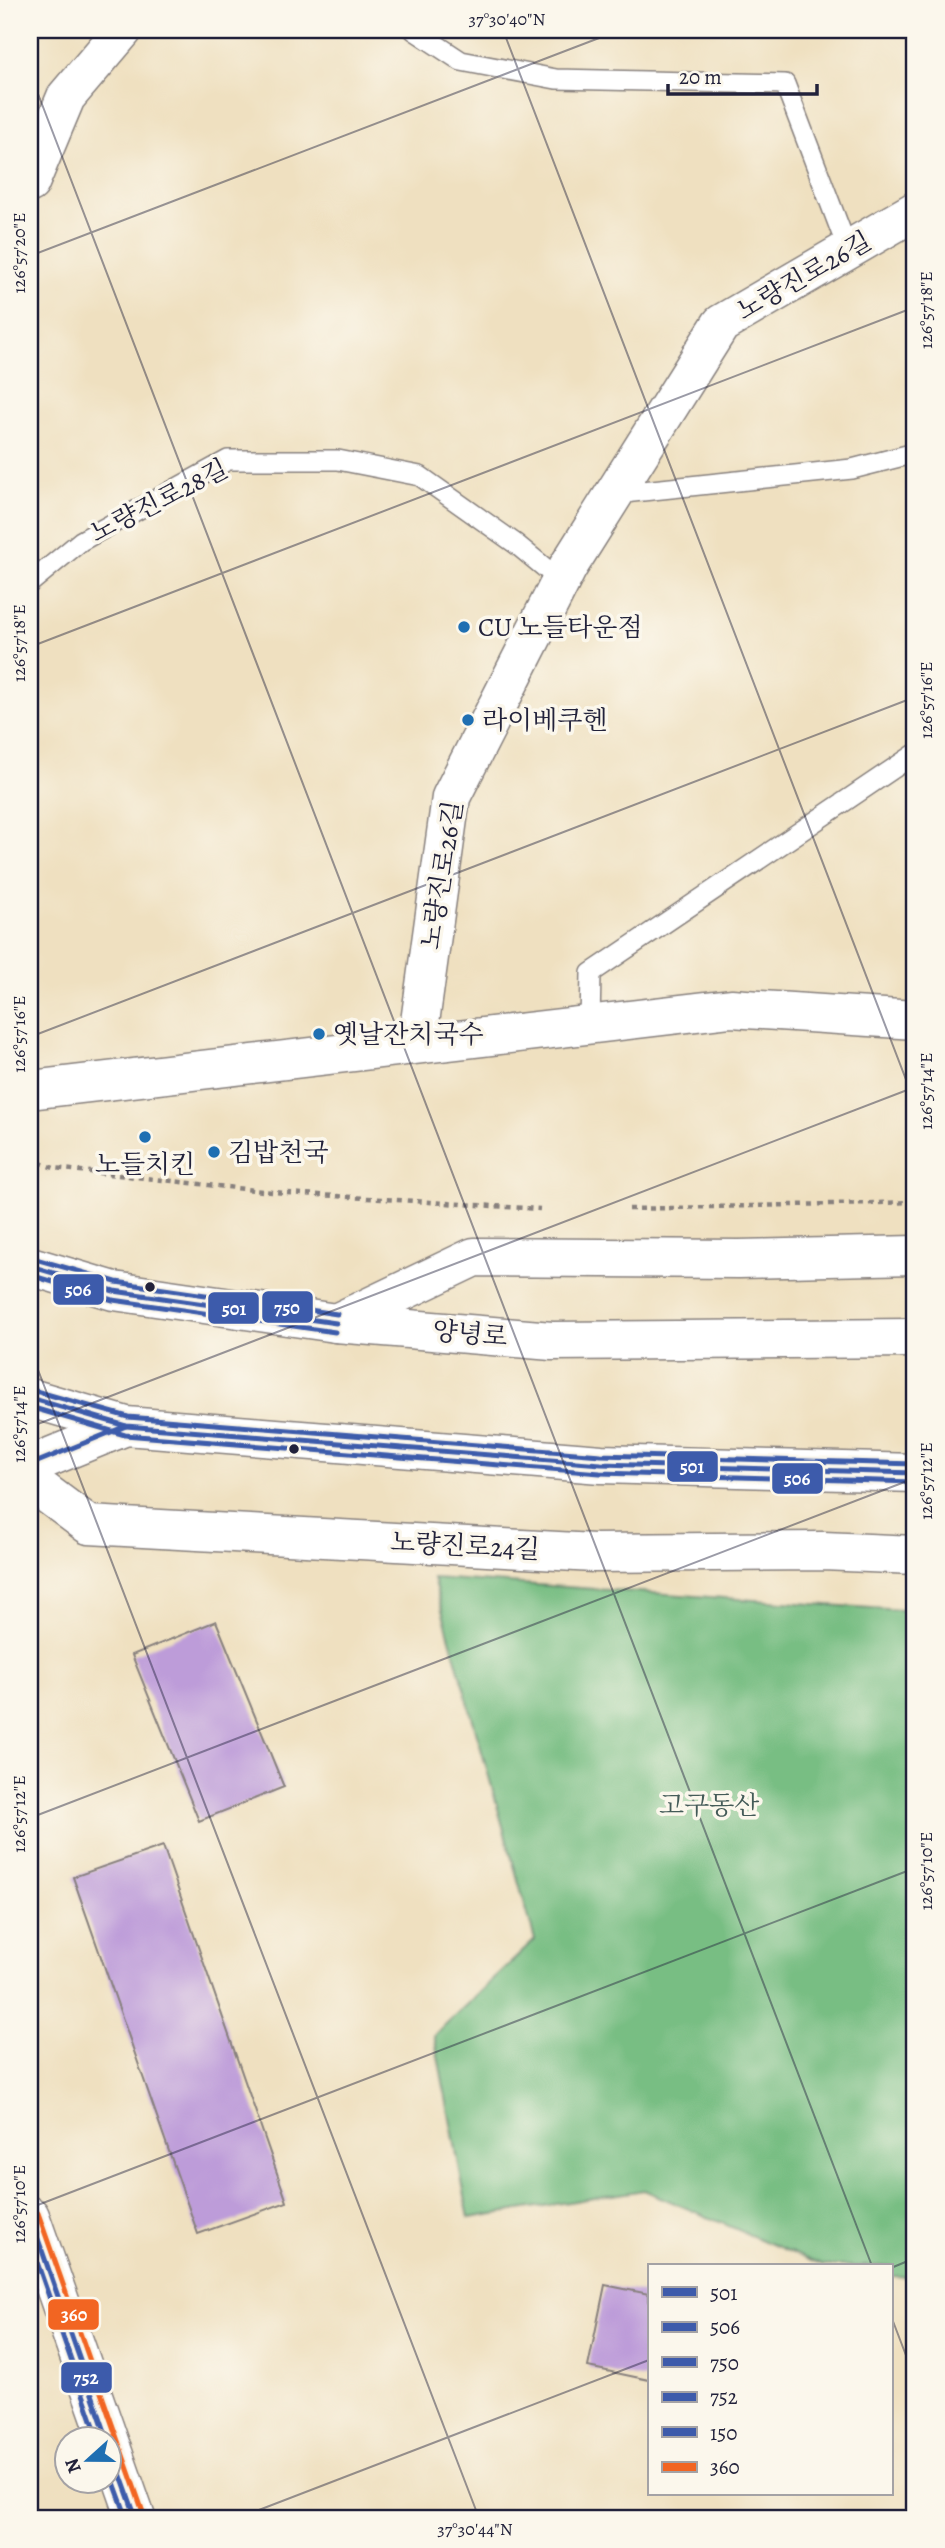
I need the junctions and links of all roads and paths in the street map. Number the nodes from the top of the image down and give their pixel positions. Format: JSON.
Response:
{"nodes":[{"id":1,"x":123,"y":30,"type":"edge"},
{"id":2,"x":414,"y":30,"type":"edge"},
{"id":3,"x":30,"y":183,"type":"edge"},
{"id":4,"x":915,"y":211,"type":"edge"},
{"id":5,"x":848,"y":250,"type":"junction"},
{"id":6,"x":915,"y":453,"type":"edge"},
{"id":7,"x":614,"y":494,"type":"junction"},
{"id":8,"x":561,"y":581,"type":"junction"},
{"id":9,"x":30,"y":583,"type":"edge"},
{"id":10,"x":915,"y":754,"type":"edge"},
{"id":11,"x":915,"y":1020,"type":"edge"},
{"id":12,"x":590,"y":1024,"type":"junction"},
{"id":13,"x":418,"y":1044,"type":"junction"},
{"id":14,"x":30,"y":1090,"type":"edge"},
{"id":15,"x":30,"y":1159,"type":"edge"},
{"id":16,"x":915,"y":1202,"type":"edge"},
{"id":17,"x":546,"y":1209,"type":"dead end"},
{"id":18,"x":628,"y":1209,"type":"dead end"},
{"id":19,"x":915,"y":1255,"type":"edge"},
{"id":20,"x":30,"y":1266,"type":"edge"},
{"id":21,"x":337,"y":1323,"type":"junction"},
{"id":22,"x":915,"y":1338,"type":"edge"},
{"id":23,"x":30,"y":1398,"type":"edge"},
{"id":24,"x":126,"y":1426,"type":"junction"},
{"id":25,"x":30,"y":1465,"type":"edge"},
{"id":26,"x":915,"y":1473,"type":"edge"},
{"id":27,"x":30,"y":1481,"type":"edge"},
{"id":28,"x":915,"y":1555,"type":"edge"},
{"id":29,"x":30,"y":2216,"type":"edge"},
{"id":30,"x":136,"y":2518,"type":"edge"}],
"edges":[{"from":1,"to":3,"type":"street"},
{"from":2,"to":5,"type":"lane"},
{"from":4,"to":5,"type":"street","name":"노량진로26길"},
{"from":5,"to":7,"type":"street","name":"노량진로26길"},
{"from":6,"to":7,"type":"lane"},
{"from":7,"to":8,"type":"street","name":"노량진로26길"},
{"from":8,"to":9,"type":"lane","name":"노량진로28길"},
{"from":8,"to":13,"type":"street","name":"노량진로26길"},
{"from":10,"to":12,"type":"lane"},
{"from":11,"to":12,"type":"street"},
{"from":12,"to":13,"type":"street"},
{"from":13,"to":14,"type":"street"},
{"from":15,"to":17,"type":"path"},
{"from":16,"to":18,"type":"path"},
{"from":19,"to":21,"type":"street"},
{"from":20,"to":21,"type":"street","name":"양녕로"},
{"from":21,"to":22,"type":"street","name":"양녕로"},
{"from":23,"to":24,"type":"street"},
{"from":24,"to":25,"type":"street"},
{"from":24,"to":26,"type":"street"},
{"from":27,"to":28,"type":"street","name":"노량진로24길"},
{"from":29,"to":30,"type":"street"}]}
